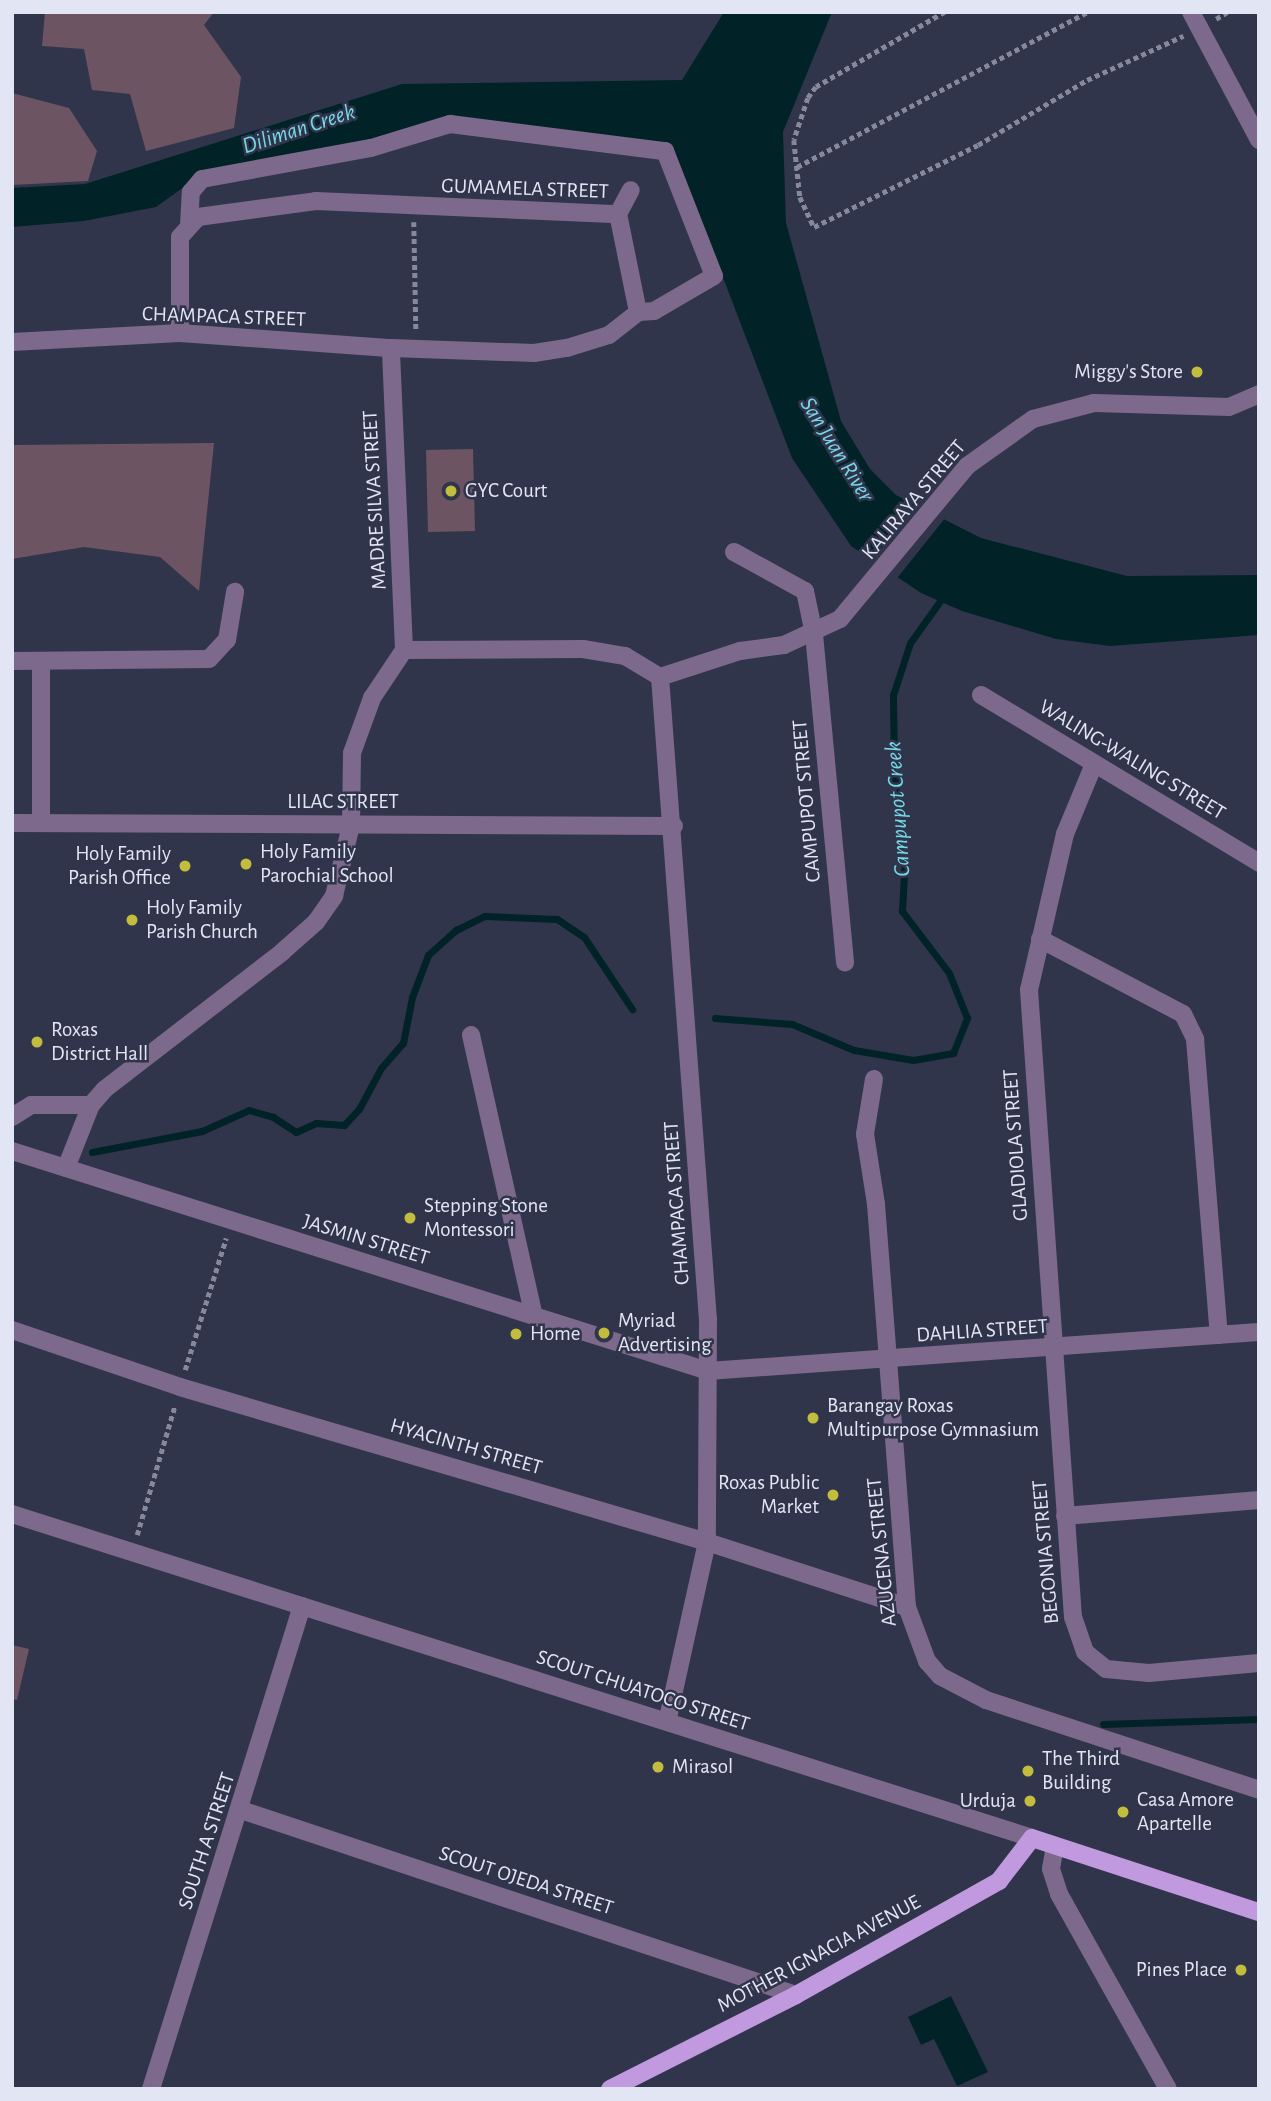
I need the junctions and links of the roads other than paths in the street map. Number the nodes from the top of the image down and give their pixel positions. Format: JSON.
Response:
{"nodes":[{"id":1,"x":1194,"y":20,"type":"edge"},
{"id":2,"x":1259,"y":140,"type":"edge"},
{"id":3,"x":631,"y":190,"type":"dead end"},
{"id":4,"x":618,"y":214,"type":"junction"},
{"id":5,"x":189,"y":226,"type":"junction"},
{"id":6,"x":638,"y":312,"type":"junction"},
{"id":7,"x":180,"y":333,"type":"junction"},
{"id":8,"x":12,"y":342,"type":"edge"},
{"id":9,"x":391,"y":348,"type":"junction"},
{"id":10,"x":1259,"y":394,"type":"edge"},
{"id":11,"x":734,"y":552,"type":"dead end"},
{"id":12,"x":235,"y":592,"type":"dead end"},
{"id":13,"x":814,"y":634,"type":"junction"},
{"id":14,"x":404,"y":650,"type":"junction"},
{"id":15,"x":41,"y":661,"type":"junction"},
{"id":16,"x":12,"y":662,"type":"edge"},
{"id":17,"x":660,"y":677,"type":"junction"},
{"id":18,"x":981,"y":695,"type":"dead end"},
{"id":19,"x":1094,"y":764,"type":"junction"},
{"id":20,"x":12,"y":823,"type":"edge"},
{"id":21,"x":41,"y":823,"type":"junction"},
{"id":22,"x":351,"y":825,"type":"junction"},
{"id":23,"x":674,"y":825,"type":"junction"},
{"id":24,"x":1259,"y":863,"type":"edge"},
{"id":25,"x":1040,"y":939,"type":"junction"},
{"id":26,"x":845,"y":963,"type":"dead end"},
{"id":27,"x":471,"y":1035,"type":"dead end"},
{"id":28,"x":874,"y":1079,"type":"dead end"},
{"id":29,"x":91,"y":1105,"type":"junction"},
{"id":30,"x":12,"y":1117,"type":"edge"},
{"id":31,"x":12,"y":1151,"type":"edge"},
{"id":32,"x":66,"y":1168,"type":"junction"},
{"id":33,"x":534,"y":1316,"type":"junction"},
{"id":34,"x":12,"y":1330,"type":"edge"},
{"id":35,"x":1259,"y":1332,"type":"edge"},
{"id":36,"x":1219,"y":1335,"type":"junction"},
{"id":37,"x":1052,"y":1350,"type":"junction"},
{"id":38,"x":888,"y":1360,"type":"junction"},
{"id":39,"x":708,"y":1371,"type":"junction"},
{"id":40,"x":1259,"y":1500,"type":"edge"},
{"id":41,"x":12,"y":1514,"type":"edge"},
{"id":42,"x":1065,"y":1516,"type":"junction"},
{"id":43,"x":707,"y":1542,"type":"junction"},
{"id":44,"x":302,"y":1606,"type":"junction"},
{"id":45,"x":907,"y":1606,"type":"junction"},
{"id":46,"x":1259,"y":1663,"type":"edge"},
{"id":47,"x":667,"y":1722,"type":"junction"},
{"id":48,"x":1259,"y":1790,"type":"edge"},
{"id":49,"x":242,"y":1810,"type":"junction"},
{"id":50,"x":1032,"y":1838,"type":"junction"},
{"id":51,"x":1055,"y":1846,"type":"junction"},
{"id":52,"x":1259,"y":1912,"type":"edge"},
{"id":53,"x":796,"y":1995,"type":"junction"},
{"id":54,"x":152,"y":2089,"type":"edge"},
{"id":55,"x":610,"y":2089,"type":"edge"},
{"id":56,"x":1168,"y":2089,"type":"edge"}],
"edges":[{"from":1,"to":2,"type":"street"},
{"from":3,"to":4,"type":"street"},
{"from":4,"to":5,"type":"street","name":"GUMAMELA STREET"},
{"from":4,"to":6,"type":"street","name":"GUMAMELA STREET"},
{"from":5,"to":6,"type":"street"},
{"from":5,"to":7,"type":"street"},
{"from":6,"to":9,"type":"street"},
{"from":7,"to":8,"type":"street","name":"CHAMPACA STREET"},
{"from":7,"to":9,"type":"street","name":"CHAMPACA STREET"},
{"from":9,"to":14,"type":"street","name":"MADRE SILVA STREET"},
{"from":10,"to":13,"type":"street","name":"KALIRAYA STREET"},
{"from":11,"to":13,"type":"street","name":"CAMPUPOT STREET"},
{"from":12,"to":15,"type":"street"},
{"from":13,"to":17,"type":"street","name":"KALIRAYA STREET"},
{"from":13,"to":26,"type":"street","name":"CAMPUPOT STREET"},
{"from":14,"to":17,"type":"street"},
{"from":14,"to":22,"type":"street"},
{"from":15,"to":16,"type":"street"},
{"from":15,"to":21,"type":"street"},
{"from":17,"to":23,"type":"street","name":"CHAMPACA STREET"},
{"from":18,"to":19,"type":"street","name":"WALING-WALING STREET"},
{"from":19,"to":24,"type":"street","name":"WALING-WALING STREET"},
{"from":19,"to":25,"type":"street","name":"GLADIOLA STREET"},
{"from":20,"to":21,"type":"street","name":"LILAC STREET"},
{"from":21,"to":22,"type":"street","name":"LILAC STREET"},
{"from":22,"to":23,"type":"street","name":"LILAC STREET"},
{"from":22,"to":29,"type":"street"},
{"from":23,"to":39,"type":"street","name":"CHAMPACA STREET"},
{"from":25,"to":36,"type":"street"},
{"from":25,"to":37,"type":"street","name":"GLADIOLA STREET"},
{"from":27,"to":33,"type":"street"},
{"from":28,"to":38,"type":"street","name":"AZUCENA STREET"},
{"from":29,"to":30,"type":"street"},
{"from":29,"to":32,"type":"street"},
{"from":31,"to":32,"type":"street","name":"JASMIN STREET"},
{"from":32,"to":33,"type":"street","name":"JASMIN STREET"},
{"from":33,"to":39,"type":"street","name":"JASMIN STREET"},
{"from":34,"to":43,"type":"street","name":"HYACINTH STREET"},
{"from":35,"to":36,"type":"street","name":"DAHLIA STREET"},
{"from":36,"to":37,"type":"street","name":"DAHLIA STREET"},
{"from":37,"to":38,"type":"street","name":"DAHLIA STREET"},
{"from":37,"to":42,"type":"street","name":"BEGONIA STREET"},
{"from":38,"to":39,"type":"street","name":"DAHLIA STREET"},
{"from":38,"to":45,"type":"street","name":"AZUCENA STREET"},
{"from":39,"to":43,"type":"street","name":"CHAMPACA STREET"},
{"from":40,"to":42,"type":"street"},
{"from":41,"to":44,"type":"street","name":"SCOUT CHUATOCO STREET"},
{"from":42,"to":46,"type":"street","name":"BEGONIA STREET"},
{"from":43,"to":45,"type":"street","name":"HYACINTH STREET"},
{"from":43,"to":47,"type":"street","name":"CHAMPACA STREET"},
{"from":44,"to":47,"type":"street","name":"SCOUT CHUATOCO STREET"},
{"from":44,"to":49,"type":"street","name":"SOUTH A STREET"},
{"from":45,"to":48,"type":"street","name":"AZUCENA STREET"},
{"from":47,"to":50,"type":"street","name":"SCOUT CHUATOCO STREET"},
{"from":49,"to":53,"type":"street","name":"SCOUT OJEDA STREET"},
{"from":49,"to":54,"type":"street","name":"SOUTH A STREET"},
{"from":50,"to":51,"type":"main road","name":"SCOUT CHUATOCO STREET"},
{"from":50,"to":53,"type":"main road","name":"MOTHER IGNACIA AVENUE"},
{"from":51,"to":52,"type":"main road","name":"SCOUT CHUATOCO STREET"},
{"from":51,"to":56,"type":"street"},
{"from":53,"to":55,"type":"main road","name":"MOTHER IGNACIA AVENUE"}]}
